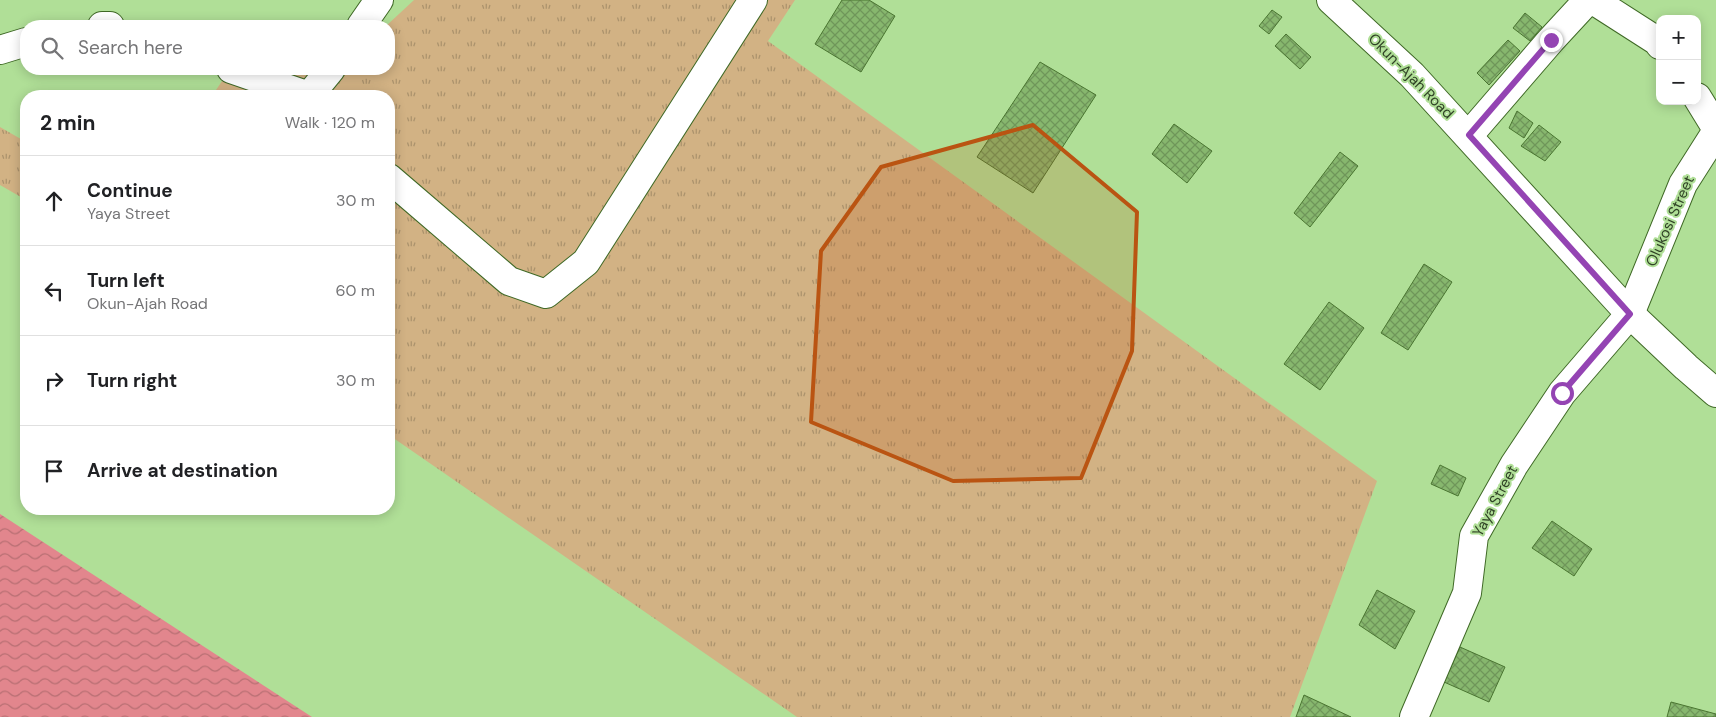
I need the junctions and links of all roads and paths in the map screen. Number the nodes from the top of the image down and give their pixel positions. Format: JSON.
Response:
{"nodes":[{"id":1,"x":379,"y":0,"type":"edge"},
{"id":2,"x":753,"y":0,"type":"edge"},
{"id":3,"x":1330,"y":0,"type":"edge"},
{"id":4,"x":1588,"y":0,"type":"edge"},
{"id":5,"x":1593,"y":0,"type":"edge"},
{"id":6,"x":365,"y":20,"type":"edge"},
{"id":7,"x":1656,"y":40,"type":"edge"},
{"id":8,"x":20,"y":44,"type":"edge"},
{"id":9,"x":0,"y":50,"type":"edge"},
{"id":10,"x":249,"y":75,"type":"edge"},
{"id":11,"x":326,"y":75,"type":"edge"},
{"id":12,"x":292,"y":90,"type":"edge"},
{"id":13,"x":315,"y":90,"type":"edge"},
{"id":14,"x":1701,"y":104,"type":"edge"},
{"id":15,"x":1716,"y":130,"type":"edge"},
{"id":16,"x":1469,"y":135,"type":"junction"},
{"id":17,"x":395,"y":183,"type":"edge"},
{"id":18,"x":1630,"y":314,"type":"junction"},
{"id":19,"x":1716,"y":393,"type":"edge"},
{"id":20,"x":1414,"y":717,"type":"edge"}],
"edges":[{"from":1,"to":6,"type":"street"},
{"from":2,"to":17,"type":"street"},
{"from":3,"to":16,"type":"street","name":"Okun-Ajah Road"},
{"from":4,"to":16,"type":"street"},
{"from":5,"to":7,"type":"street"},
{"from":8,"to":9,"type":"street"},
{"from":10,"to":12,"type":"street"},
{"from":11,"to":13,"type":"street"},
{"from":14,"to":15,"type":"street"},
{"from":15,"to":18,"type":"street","name":"Olukosi Street"},
{"from":16,"to":18,"type":"street","name":"Okun-Ajah Road"},
{"from":18,"to":19,"type":"street","name":"Okun-Ajah Road"},
{"from":18,"to":20,"type":"street","name":"Yaya Street"}]}
